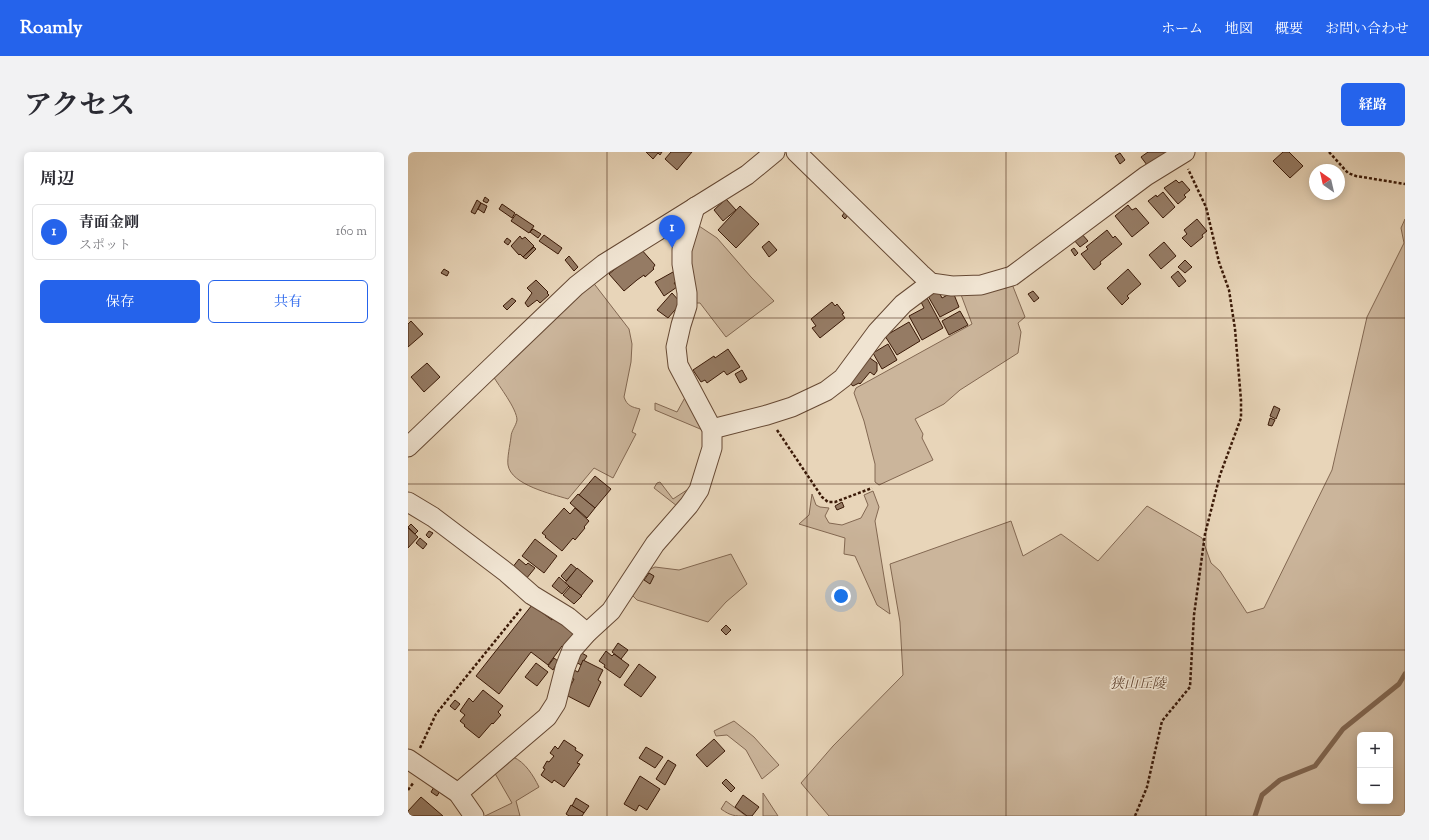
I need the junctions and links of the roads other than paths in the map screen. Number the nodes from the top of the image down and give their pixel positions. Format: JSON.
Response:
{"nodes":[{"id":1,"x":775,"y":152,"type":"edge"},
{"id":2,"x":796,"y":152,"type":"edge"},
{"id":3,"x":1182,"y":153,"type":"edge"},
{"id":4,"x":695,"y":207,"type":"junction"},
{"id":5,"x":931,"y":283,"type":"junction"},
{"id":6,"x":712,"y":429,"type":"junction"},
{"id":7,"x":408,"y":447,"type":"edge"},
{"id":8,"x":408,"y":502,"type":"edge"},
{"id":9,"x":587,"y":633,"type":"junction"},
{"id":10,"x":410,"y":761,"type":"edge"},
{"id":11,"x":458,"y":793,"type":"junction"},
{"id":12,"x":474,"y":816,"type":"edge"}],
"edges":[{"from":1,"to":4,"type":"street"},
{"from":2,"to":5,"type":"street"},
{"from":3,"to":5,"type":"street"},
{"from":4,"to":6,"type":"street"},
{"from":4,"to":7,"type":"street"},
{"from":5,"to":6,"type":"street"},
{"from":6,"to":9,"type":"street"},
{"from":8,"to":9,"type":"street"},
{"from":9,"to":11,"type":"street"},
{"from":10,"to":11,"type":"street"},
{"from":11,"to":12,"type":"street"}]}
